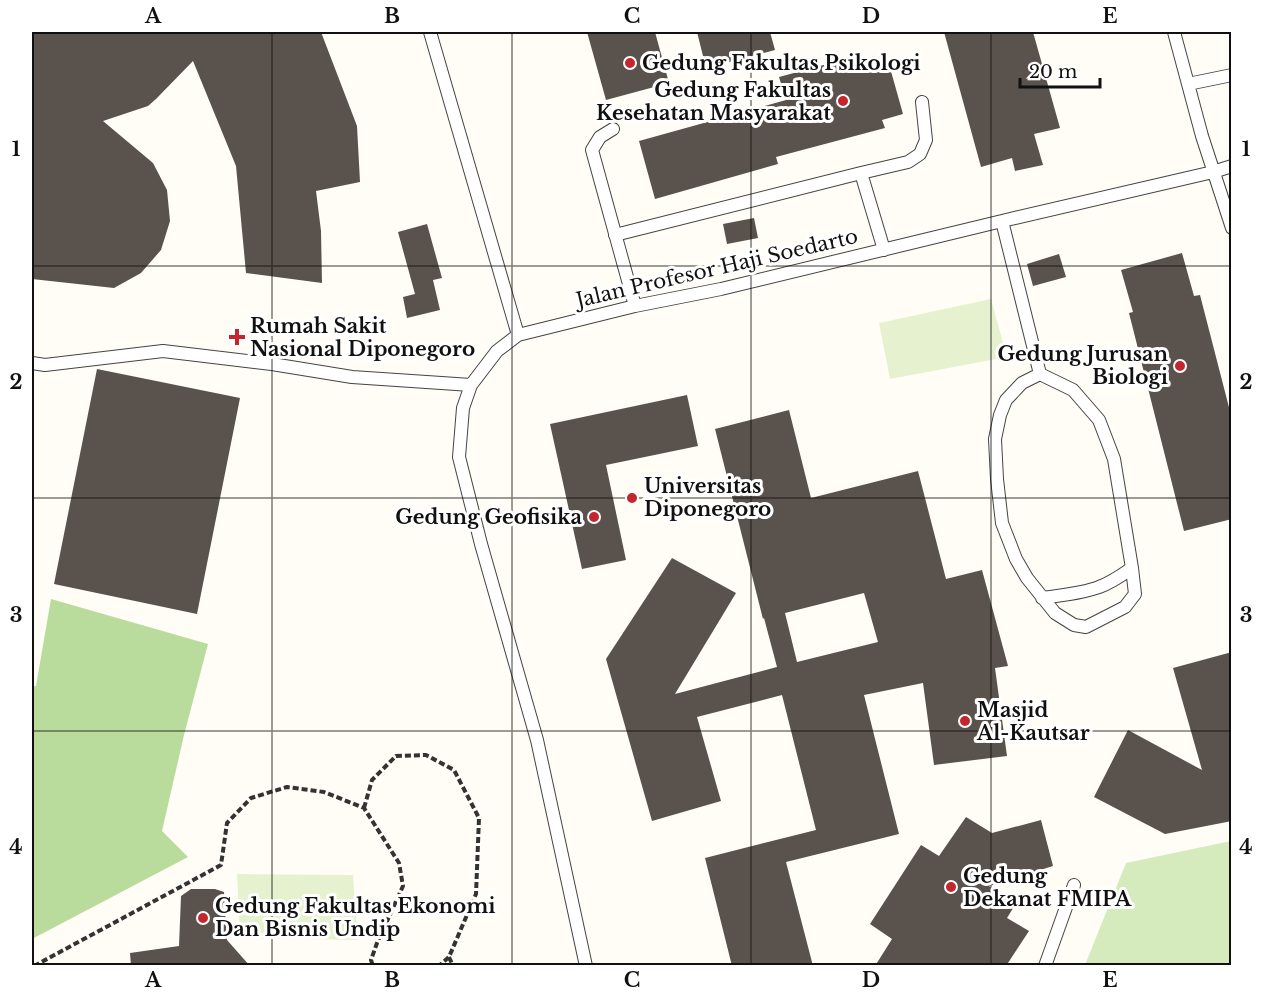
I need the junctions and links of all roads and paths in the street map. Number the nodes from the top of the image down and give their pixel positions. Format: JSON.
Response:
{"nodes":[{"id":1,"x":430,"y":32,"type":"edge"},
{"id":2,"x":1174,"y":32,"type":"edge"},
{"id":3,"x":1232,"y":75,"type":"edge"},
{"id":4,"x":1188,"y":84,"type":"junction"},
{"id":5,"x":922,"y":102,"type":"dead end"},
{"id":6,"x":613,"y":129,"type":"dead end"},
{"id":7,"x":1232,"y":166,"type":"edge"},
{"id":8,"x":1214,"y":172,"type":"junction"},
{"id":9,"x":861,"y":174,"type":"junction"},
{"id":10,"x":1002,"y":221,"type":"junction"},
{"id":11,"x":1232,"y":228,"type":"edge"},
{"id":12,"x":615,"y":235,"type":"junction"},
{"id":13,"x":884,"y":250,"type":"junction"},
{"id":14,"x":634,"y":306,"type":"junction"},
{"id":15,"x":518,"y":335,"type":"junction"},
{"id":16,"x":32,"y":363,"type":"edge"},
{"id":17,"x":1040,"y":374,"type":"junction"},
{"id":18,"x":471,"y":385,"type":"junction"},
{"id":19,"x":1132,"y":567,"type":"junction"},
{"id":20,"x":1042,"y":598,"type":"junction"},
{"id":21,"x":364,"y":808,"type":"junction"},
{"id":22,"x":1074,"y":885,"type":"dead end"},
{"id":23,"x":449,"y":957,"type":"junction"},
{"id":24,"x":34,"y":966,"type":"edge"},
{"id":25,"x":373,"y":966,"type":"edge"},
{"id":26,"x":439,"y":966,"type":"edge"},
{"id":27,"x":453,"y":966,"type":"edge"},
{"id":28,"x":586,"y":966,"type":"edge"},
{"id":29,"x":1045,"y":966,"type":"edge"}],
"edges":[{"from":1,"to":15,"type":"lane"},
{"from":2,"to":4,"type":"lane"},
{"from":3,"to":4,"type":"lane"},
{"from":4,"to":8,"type":"lane"},
{"from":5,"to":9,"type":"lane"},
{"from":6,"to":12,"type":"lane"},
{"from":7,"to":8,"type":"lane","name":"Jalan Profesor Haji Soedarto"},
{"from":8,"to":10,"type":"lane","name":"Jalan Profesor Haji Soedarto"},
{"from":8,"to":11,"type":"lane"},
{"from":9,"to":12,"type":"lane"},
{"from":9,"to":13,"type":"lane"},
{"from":10,"to":13,"type":"lane","name":"Jalan Profesor Haji Soedarto"},
{"from":10,"to":17,"type":"lane"},
{"from":12,"to":14,"type":"lane"},
{"from":13,"to":14,"type":"lane","name":"Jalan Profesor Haji Soedarto"},
{"from":14,"to":15,"type":"lane","name":"Jalan Profesor Haji Soedarto"},
{"from":15,"to":18,"type":"lane"},
{"from":16,"to":18,"type":"lane"},
{"from":17,"to":19,"type":"lane"},
{"from":17,"to":20,"type":"lane"},
{"from":18,"to":28,"type":"lane"},
{"from":19,"to":20,"type":"lane"},
{"from":19,"to":20,"type":"lane"},
{"from":21,"to":23,"type":"path"},
{"from":21,"to":24,"type":"path"},
{"from":21,"to":25,"type":"path"},
{"from":22,"to":29,"type":"lane"},
{"from":23,"to":26,"type":"path"},
{"from":23,"to":27,"type":"path"}]}
